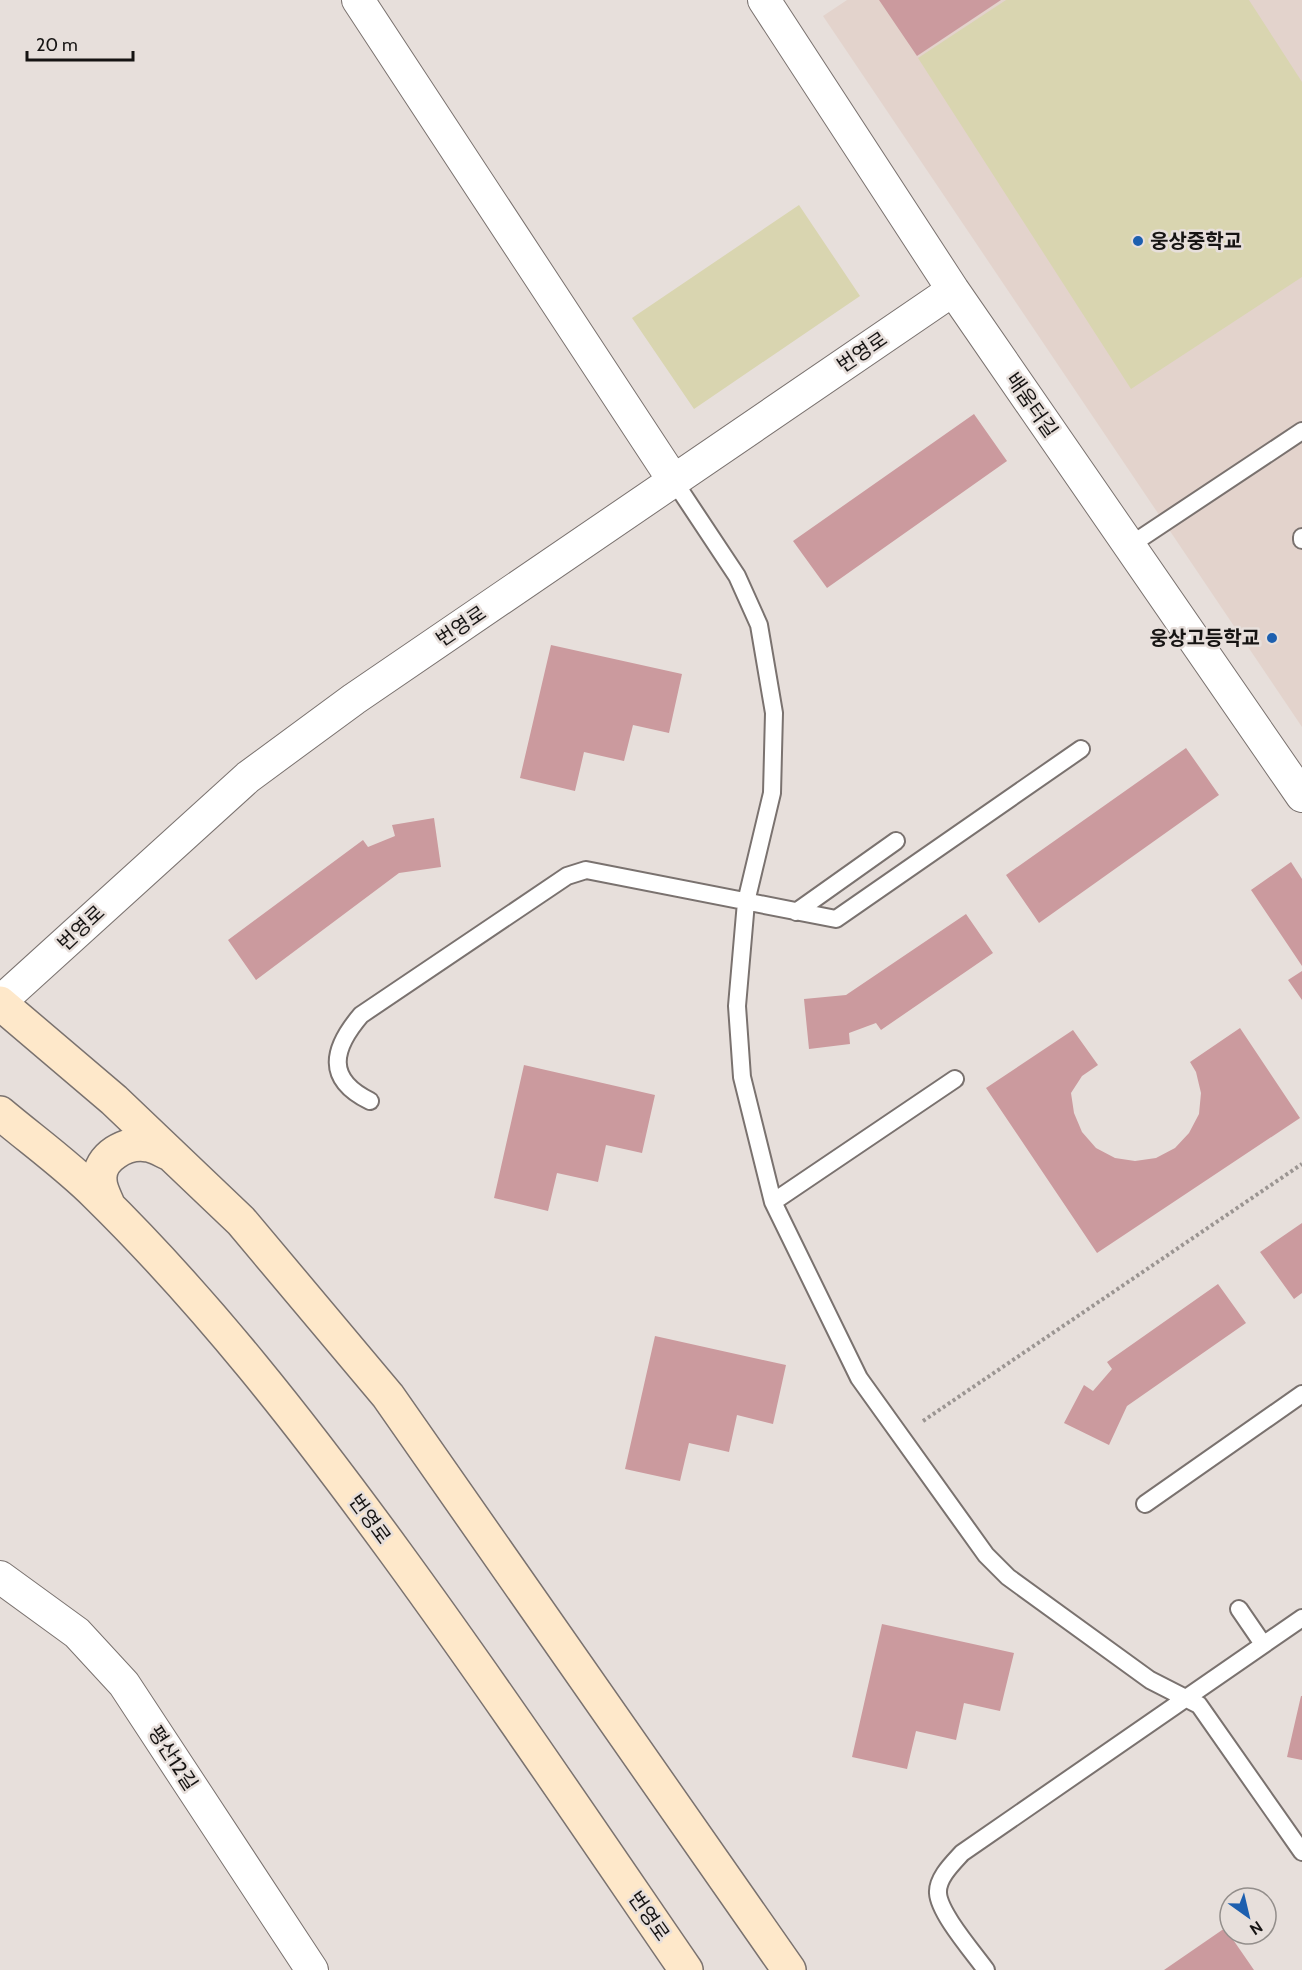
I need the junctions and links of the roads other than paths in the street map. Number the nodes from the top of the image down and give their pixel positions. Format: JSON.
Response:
{"nodes":[{"id":1,"x":358,"y":0,"type":"edge"},
{"id":2,"x":772,"y":3,"type":"edge"},
{"id":3,"x":952,"y":290,"type":"junction"},
{"id":4,"x":1302,"y":430,"type":"edge"},
{"id":5,"x":674,"y":481,"type":"junction"},
{"id":6,"x":1129,"y":546,"type":"junction"},
{"id":7,"x":1081,"y":749,"type":"dead end"},
{"id":8,"x":1302,"y":796,"type":"edge"},
{"id":9,"x":896,"y":841,"type":"dead end"},
{"id":10,"x":746,"y":902,"type":"junction"},
{"id":11,"x":796,"y":912,"type":"junction"},
{"id":12,"x":0,"y":1003,"type":"edge"},
{"id":13,"x":956,"y":1079,"type":"dead end"},
{"id":14,"x":370,"y":1101,"type":"dead end"},
{"id":15,"x":0,"y":1113,"type":"edge"},
{"id":16,"x":170,"y":1154,"type":"junction"},
{"id":17,"x":773,"y":1202,"type":"junction"},
{"id":18,"x":109,"y":1207,"type":"junction"},
{"id":19,"x":1302,"y":1394,"type":"edge"},
{"id":20,"x":1145,"y":1504,"type":"dead end"},
{"id":21,"x":0,"y":1577,"type":"edge"},
{"id":22,"x":1239,"y":1609,"type":"dead end"},
{"id":23,"x":1302,"y":1618,"type":"edge"},
{"id":24,"x":1263,"y":1644,"type":"junction"},
{"id":25,"x":1184,"y":1697,"type":"junction"},
{"id":26,"x":1302,"y":1852,"type":"edge"},
{"id":27,"x":312,"y":1970,"type":"edge"},
{"id":28,"x":686,"y":1970,"type":"edge"},
{"id":29,"x":789,"y":1970,"type":"edge"},
{"id":30,"x":986,"y":1970,"type":"edge"}],
"edges":[{"from":1,"to":5,"type":"street"},
{"from":2,"to":3,"type":"street","name":"배움터길"},
{"from":3,"to":5,"type":"street","name":"번영로"},
{"from":3,"to":6,"type":"street","name":"배움터길"},
{"from":4,"to":6,"type":"lane"},
{"from":5,"to":10,"type":"lane"},
{"from":5,"to":12,"type":"street","name":"번영로"},
{"from":6,"to":8,"type":"street","name":"배움터길"},
{"from":7,"to":11,"type":"lane"},
{"from":9,"to":11,"type":"lane"},
{"from":10,"to":11,"type":"lane"},
{"from":10,"to":14,"type":"lane"},
{"from":10,"to":17,"type":"lane"},
{"from":12,"to":16,"type":"main road"},
{"from":13,"to":17,"type":"lane"},
{"from":15,"to":18,"type":"main road","name":"번영로"},
{"from":16,"to":18,"type":"main road"},
{"from":16,"to":29,"type":"main road"},
{"from":17,"to":25,"type":"lane"},
{"from":18,"to":28,"type":"main road","name":"번영로"},
{"from":19,"to":20,"type":"lane"},
{"from":21,"to":27,"type":"street","name":"평산12길"},
{"from":22,"to":24,"type":"lane"},
{"from":23,"to":24,"type":"lane"},
{"from":24,"to":25,"type":"lane"},
{"from":25,"to":26,"type":"lane"},
{"from":25,"to":30,"type":"lane"}]}
